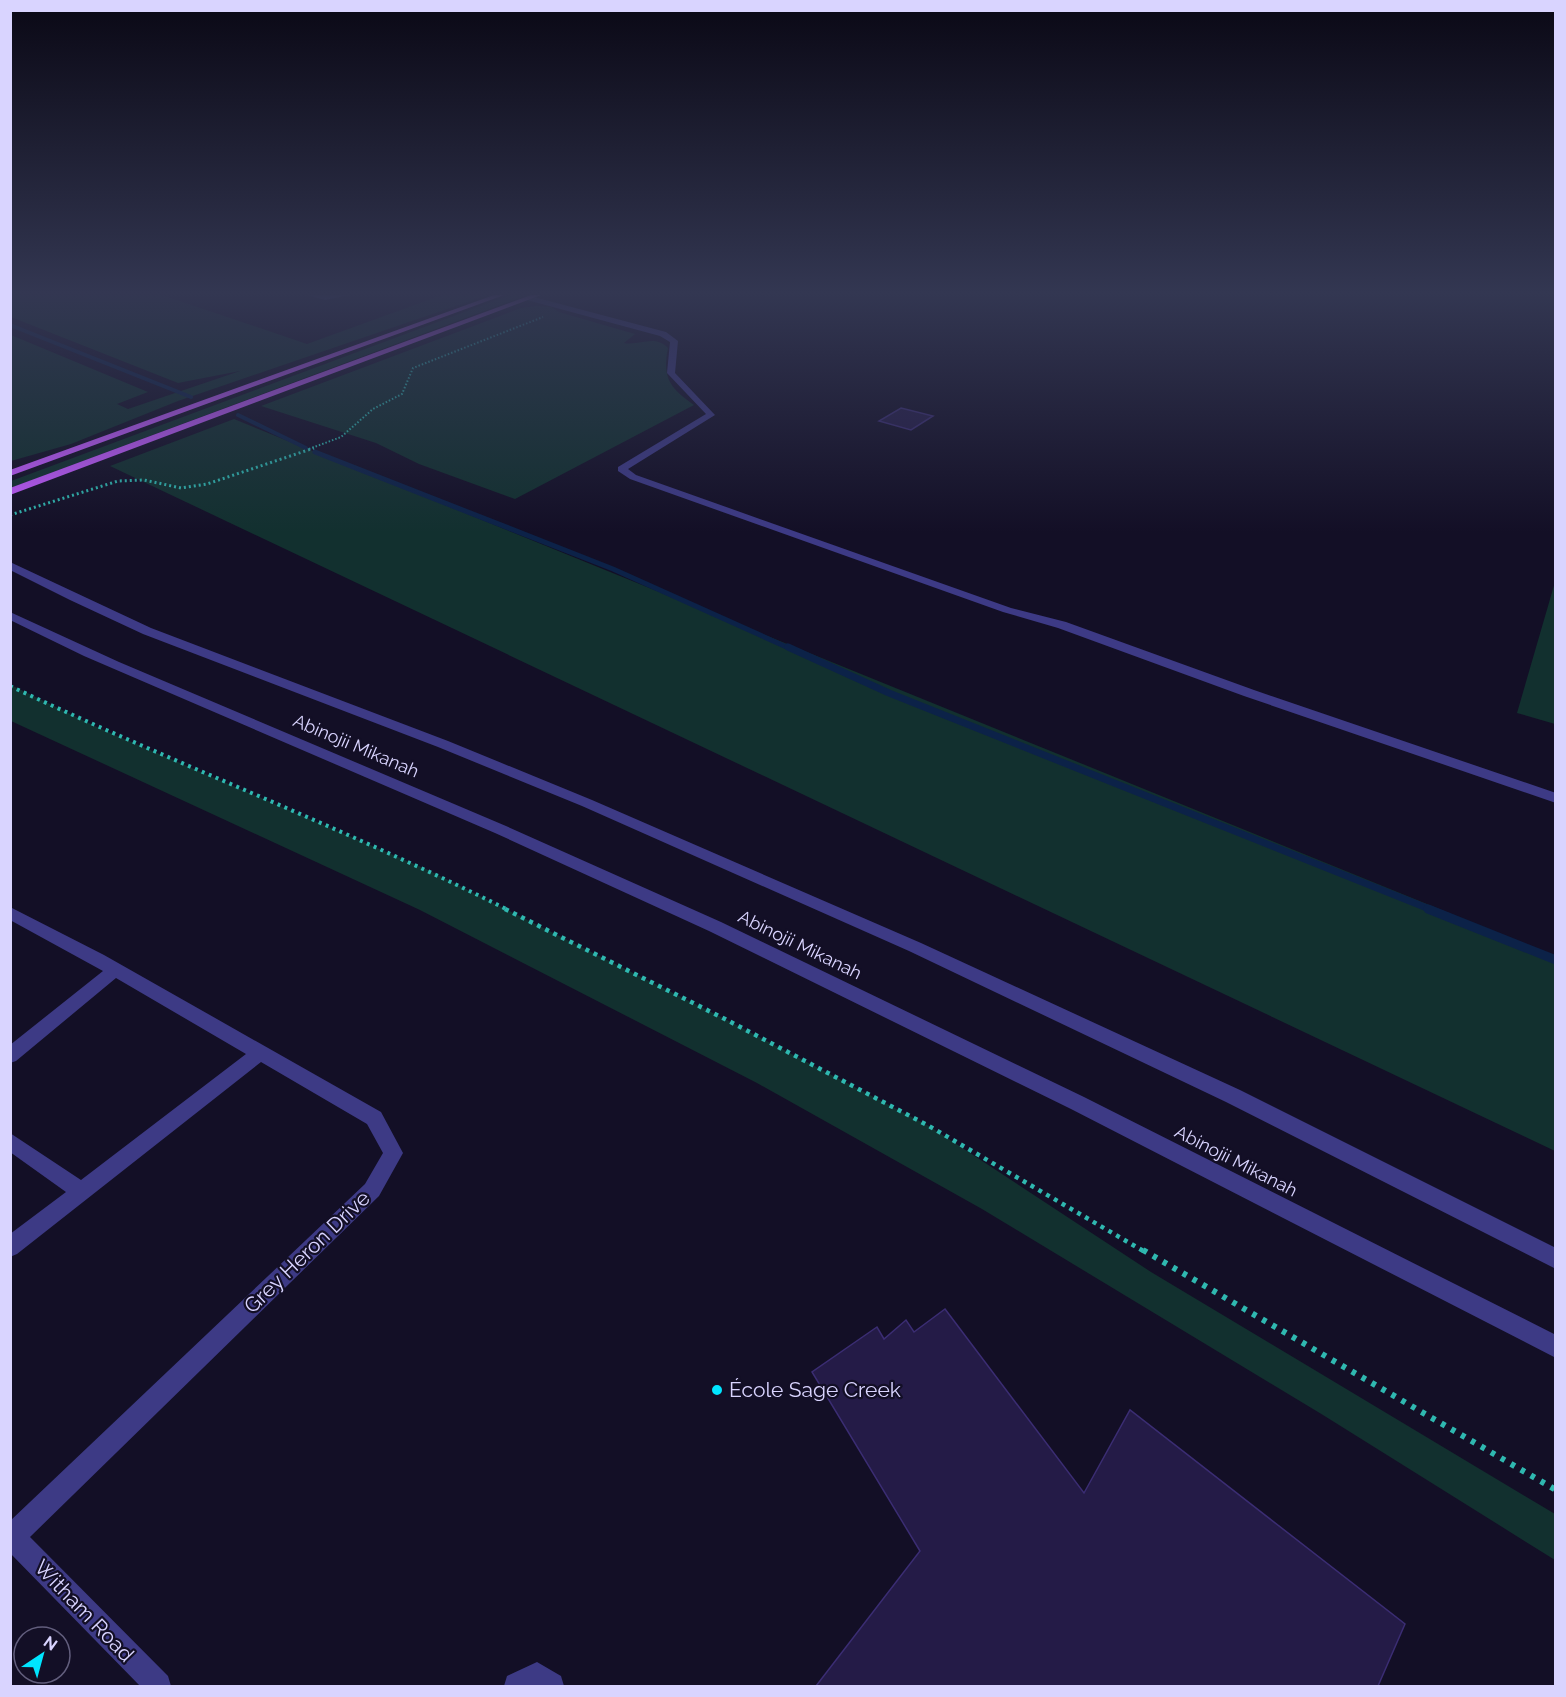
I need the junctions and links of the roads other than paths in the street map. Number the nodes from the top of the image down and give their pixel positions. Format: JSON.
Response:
{"nodes":[{"id":1,"x":281,"y":374,"type":"edge"},
{"id":2,"x":327,"y":374,"type":"edge"},
{"id":3,"x":672,"y":374,"type":"edge"},
{"id":4,"x":81,"y":446,"type":"junction"},
{"id":5,"x":10,"y":464,"type":"edge"},
{"id":6,"x":10,"y":473,"type":"edge"},
{"id":7,"x":14,"y":491,"type":"edge"},
{"id":8,"x":10,"y":565,"type":"edge"},
{"id":9,"x":10,"y":615,"type":"edge"},
{"id":10,"x":1556,"y":798,"type":"edge"},
{"id":11,"x":10,"y":914,"type":"edge"},
{"id":12,"x":115,"y":969,"type":"junction"},
{"id":13,"x":261,"y":1053,"type":"junction"},
{"id":14,"x":10,"y":1056,"type":"edge"},
{"id":15,"x":10,"y":1141,"type":"edge"},
{"id":16,"x":82,"y":1192,"type":"junction"},
{"id":17,"x":10,"y":1247,"type":"edge"},
{"id":18,"x":1556,"y":1259,"type":"edge"},
{"id":19,"x":1556,"y":1347,"type":"edge"},
{"id":20,"x":11,"y":1536,"type":"edge"},
{"id":21,"x":158,"y":1686,"type":"edge"},
{"id":22,"x":517,"y":1686,"type":"edge"},
{"id":23,"x":551,"y":1686,"type":"edge"}],
"edges":[{"from":1,"to":4,"type":"main road"},
{"from":2,"to":7,"type":"main road"},
{"from":3,"to":10,"type":"street"},
{"from":4,"to":5,"type":"main road"},
{"from":4,"to":6,"type":"main road"},
{"from":8,"to":18,"type":"street","name":"Abinojii Mikanah"},
{"from":9,"to":19,"type":"street","name":"Abinojii Mikanah"},
{"from":11,"to":12,"type":"street","name":"Grey Heron Drive"},
{"from":12,"to":13,"type":"street","name":"Grey Heron Drive"},
{"from":12,"to":14,"type":"street"},
{"from":13,"to":16,"type":"street"},
{"from":13,"to":20,"type":"street","name":"Grey Heron Drive"},
{"from":15,"to":16,"type":"street"},
{"from":16,"to":17,"type":"street"},
{"from":20,"to":21,"type":"street","name":"Witham Road"},
{"from":22,"to":23,"type":"street"}]}
